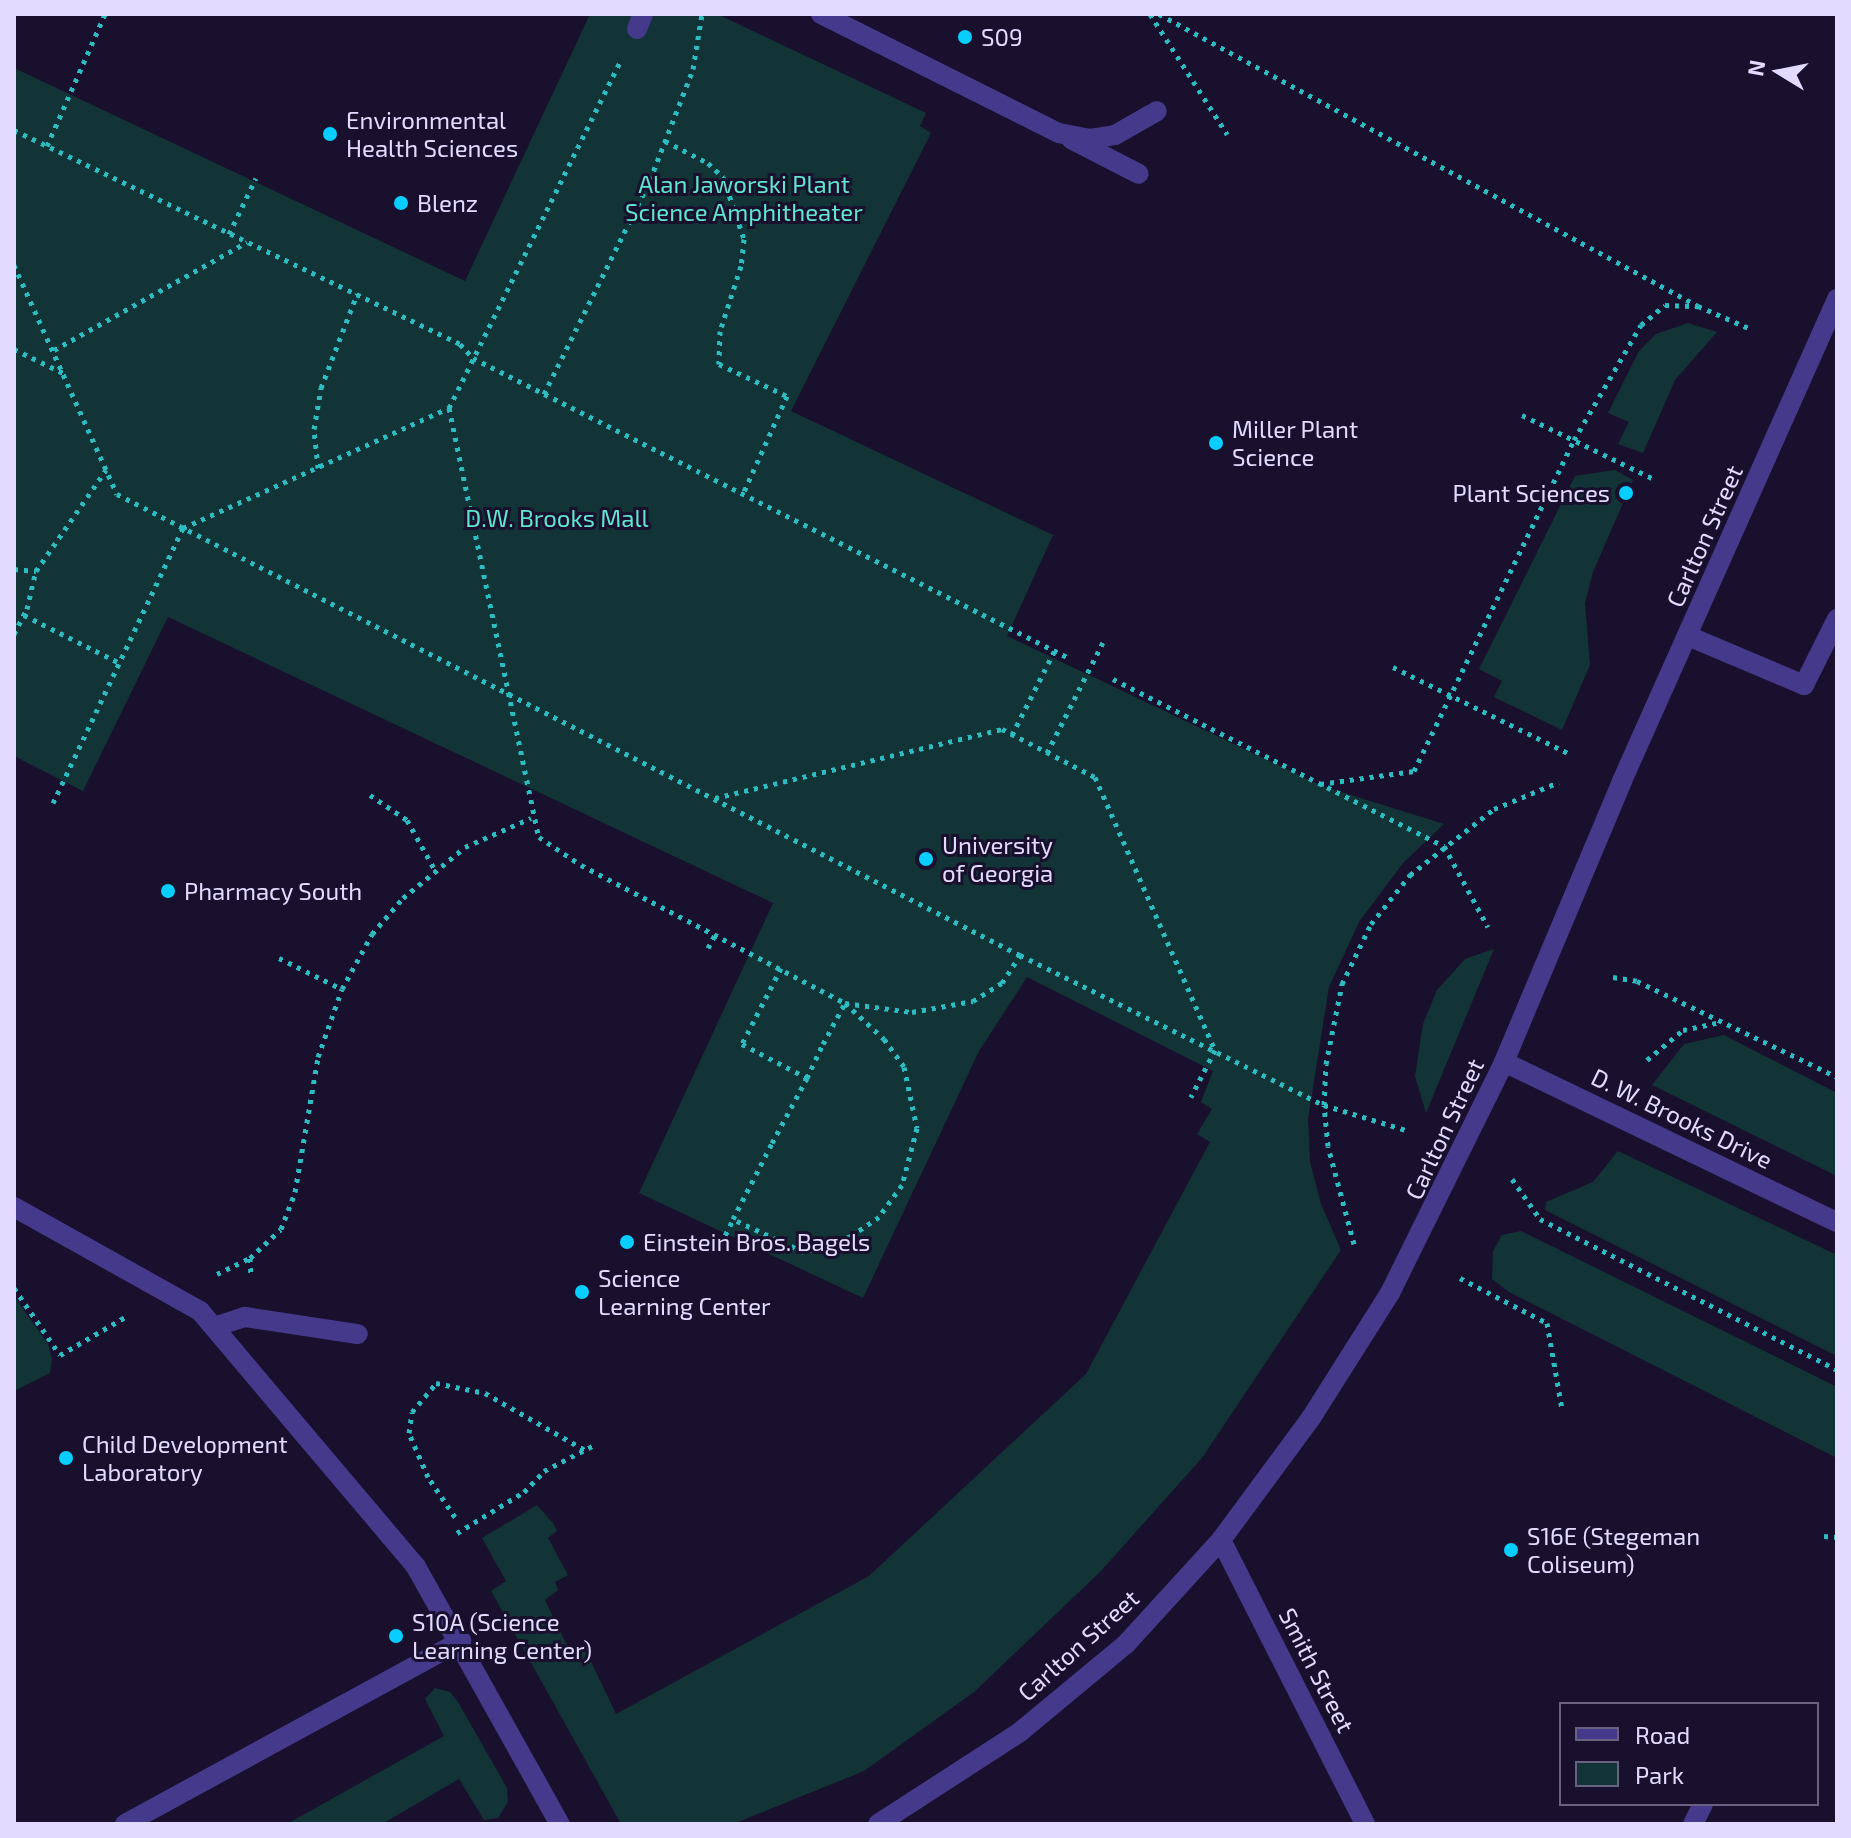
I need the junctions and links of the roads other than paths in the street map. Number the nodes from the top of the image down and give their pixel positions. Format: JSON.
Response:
{"nodes":[{"id":1,"x":821,"y":14,"type":"edge"},
{"id":2,"x":1157,"y":111,"type":"dead end"},
{"id":3,"x":1057,"y":132,"type":"junction"},
{"id":4,"x":1139,"y":174,"type":"dead end"},
{"id":5,"x":1837,"y":299,"type":"edge"},
{"id":6,"x":1837,"y":619,"type":"edge"},
{"id":7,"x":1688,"y":636,"type":"junction"},
{"id":8,"x":1504,"y":1062,"type":"junction"},
{"id":9,"x":14,"y":1207,"type":"edge"},
{"id":10,"x":1837,"y":1222,"type":"edge"},
{"id":11,"x":214,"y":1327,"type":"junction"},
{"id":12,"x":358,"y":1334,"type":"dead end"},
{"id":13,"x":1221,"y":1540,"type":"junction"},
{"id":14,"x":461,"y":1641,"type":"junction"},
{"id":15,"x":1702,"y":1806,"type":"edge"},
{"id":16,"x":125,"y":1824,"type":"edge"},
{"id":17,"x":560,"y":1824,"type":"edge"},
{"id":18,"x":878,"y":1824,"type":"edge"},
{"id":19,"x":1365,"y":1824,"type":"edge"},
{"id":20,"x":1693,"y":1824,"type":"edge"}],
"edges":[{"from":1,"to":3,"type":"street"},
{"from":2,"to":3,"type":"street"},
{"from":3,"to":4,"type":"street"},
{"from":5,"to":7,"type":"street","name":"Carlton Street"},
{"from":6,"to":7,"type":"street"},
{"from":7,"to":8,"type":"street","name":"Carlton Street"},
{"from":8,"to":10,"type":"street","name":"D. W. Brooks Drive"},
{"from":8,"to":13,"type":"street","name":"Carlton Street"},
{"from":9,"to":11,"type":"street"},
{"from":11,"to":12,"type":"street"},
{"from":11,"to":14,"type":"street"},
{"from":13,"to":18,"type":"street","name":"Carlton Street"},
{"from":13,"to":19,"type":"street","name":"Smith Street"},
{"from":14,"to":16,"type":"street"},
{"from":14,"to":17,"type":"street"},
{"from":15,"to":20,"type":"street"}]}
